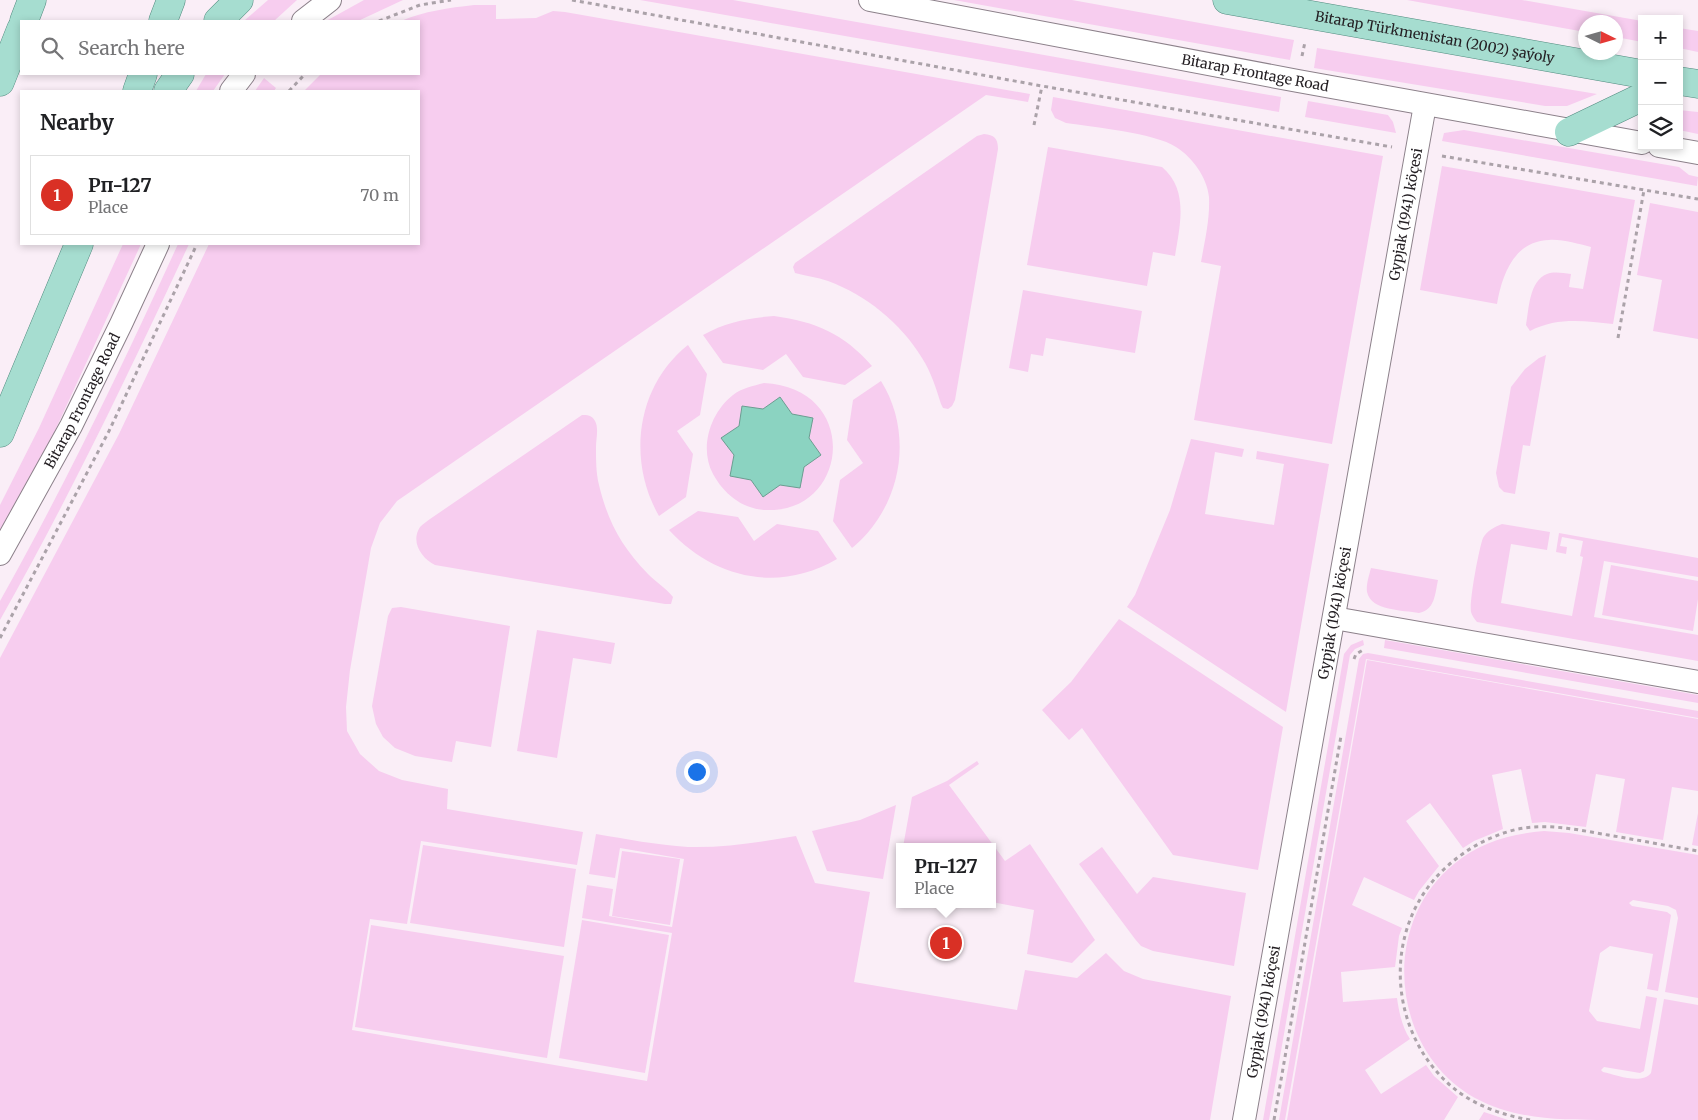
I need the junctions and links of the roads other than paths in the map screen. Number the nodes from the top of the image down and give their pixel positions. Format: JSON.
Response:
{"nodes":[{"id":1,"x":32,"y":0,"type":"edge"},
{"id":2,"x":171,"y":0,"type":"edge"},
{"id":3,"x":240,"y":0,"type":"edge"},
{"id":4,"x":330,"y":0,"type":"edge"},
{"id":5,"x":870,"y":0,"type":"edge"},
{"id":6,"x":1227,"y":0,"type":"edge"},
{"id":7,"x":24,"y":20,"type":"edge"},
{"id":8,"x":163,"y":20,"type":"edge"},
{"id":9,"x":219,"y":20,"type":"edge"},
{"id":10,"x":304,"y":20,"type":"edge"},
{"id":11,"x":20,"y":32,"type":"edge"},
{"id":12,"x":1638,"y":73,"type":"edge"},
{"id":13,"x":143,"y":75,"type":"edge"},
{"id":14,"x":179,"y":75,"type":"edge"},
{"id":15,"x":243,"y":75,"type":"edge"},
{"id":16,"x":1683,"y":81,"type":"edge"},
{"id":17,"x":0,"y":82,"type":"edge"},
{"id":18,"x":1698,"y":84,"type":"edge"},
{"id":19,"x":136,"y":90,"type":"edge"},
{"id":20,"x":169,"y":90,"type":"edge"},
{"id":21,"x":232,"y":90,"type":"edge"},
{"id":22,"x":1638,"y":99,"type":"edge"},
{"id":23,"x":1425,"y":105,"type":"junction"},
{"id":24,"x":1569,"y":132,"type":"junction"},
{"id":25,"x":1638,"y":142,"type":"edge"},
{"id":26,"x":1681,"y":150,"type":"edge"},
{"id":27,"x":1698,"y":153,"type":"edge"},
{"id":28,"x":158,"y":245,"type":"edge"},
{"id":29,"x":79,"y":247,"type":"edge"},
{"id":30,"x":23,"y":378,"type":"junction"},
{"id":31,"x":0,"y":414,"type":"edge"},
{"id":32,"x":0,"y":433,"type":"edge"},
{"id":33,"x":0,"y":554,"type":"edge"},
{"id":34,"x":1334,"y":618,"type":"junction"},
{"id":35,"x":1698,"y":682,"type":"edge"},
{"id":36,"x":1244,"y":1120,"type":"edge"}],
"edges":[{"from":1,"to":7,"type":"main road"},
{"from":2,"to":8,"type":"main road"},
{"from":3,"to":9,"type":"main road"},
{"from":4,"to":10,"type":"street"},
{"from":5,"to":23,"type":"street","name":"Bitarap Frontage Road"},
{"from":6,"to":12,"type":"main road","name":"Bitarap Türkmenistan (2002) şaýoly"},
{"from":11,"to":17,"type":"main road"},
{"from":13,"to":19,"type":"main road"},
{"from":14,"to":20,"type":"main road"},
{"from":15,"to":21,"type":"street"},
{"from":16,"to":18,"type":"main road"},
{"from":22,"to":24,"type":"main road"},
{"from":23,"to":24,"type":"street","name":"Bitarap Frontage Road"},
{"from":23,"to":34,"type":"street","name":"Gypjak (1941) köçesi"},
{"from":24,"to":25,"type":"street","name":"Bitarap Frontage Road"},
{"from":26,"to":27,"type":"street"},
{"from":28,"to":33,"type":"street","name":"Bitarap Frontage Road"},
{"from":29,"to":30,"type":"main road"},
{"from":30,"to":31,"type":"main road"},
{"from":30,"to":32,"type":"main road"},
{"from":34,"to":35,"type":"street"},
{"from":34,"to":36,"type":"street","name":"Gypjak (1941) köçesi"}]}
